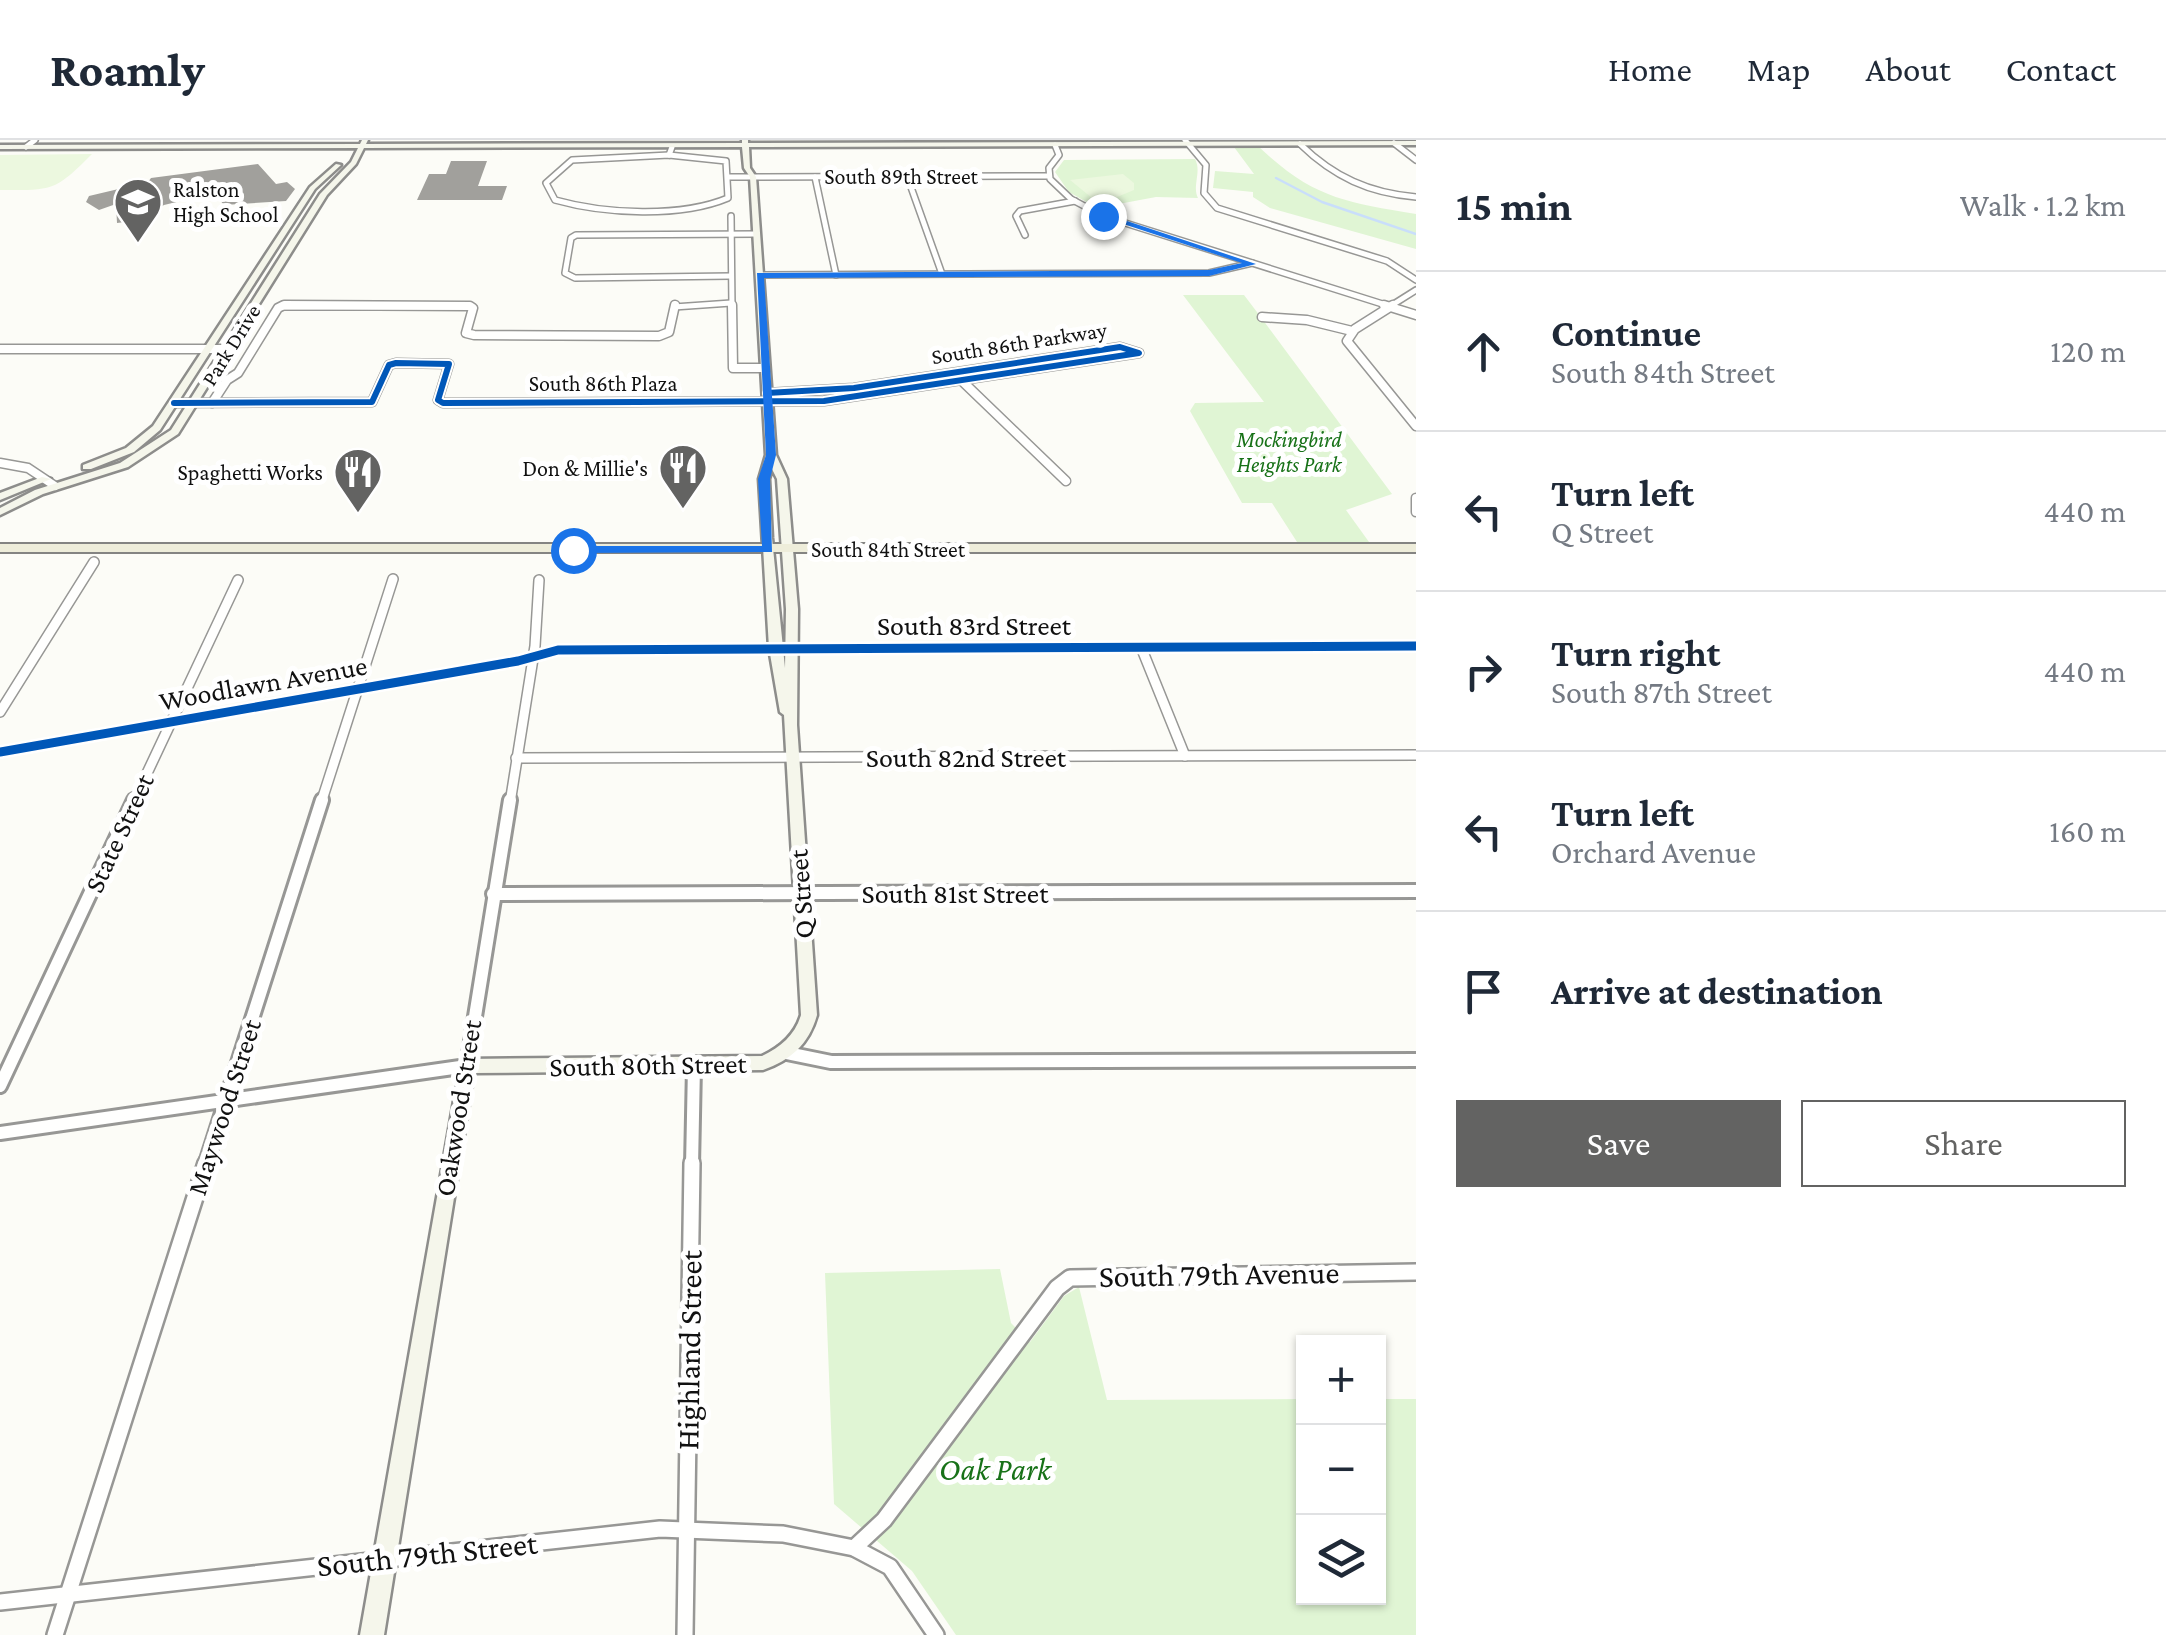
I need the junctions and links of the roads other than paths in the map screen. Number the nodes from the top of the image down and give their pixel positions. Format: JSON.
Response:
{"nodes":[{"id":1,"x":35,"y":140,"type":"edge"},
{"id":2,"x":1187,"y":142,"type":"edge"},
{"id":3,"x":1298,"y":142,"type":"edge"},
{"id":4,"x":746,"y":143,"type":"edge"},
{"id":5,"x":952,"y":143,"type":"edge"},
{"id":6,"x":1394,"y":143,"type":"junction"},
{"id":7,"x":1416,"y":143,"type":"edge"},
{"id":8,"x":363,"y":144,"type":"edge"},
{"id":9,"x":1056,"y":145,"type":"junction"},
{"id":10,"x":756,"y":146,"type":"edge"},
{"id":11,"x":0,"y":148,"type":"edge"},
{"id":12,"x":26,"y":148,"type":"junction"},
{"id":13,"x":670,"y":151,"type":"junction"},
{"id":14,"x":1416,"y":160,"type":"edge"},
{"id":15,"x":758,"y":162,"type":"dead end"},
{"id":16,"x":753,"y":176,"type":"junction"},
{"id":17,"x":816,"y":176,"type":"junction"},
{"id":18,"x":907,"y":176,"type":"junction"},
{"id":19,"x":1049,"y":176,"type":"junction"},
{"id":20,"x":728,"y":177,"type":"junction"},
{"id":21,"x":1416,"y":197,"type":"edge"},
{"id":22,"x":1076,"y":202,"type":"junction"},
{"id":23,"x":731,"y":216,"type":"dead end"},
{"id":24,"x":1136,"y":228,"type":"junction"},
{"id":25,"x":730,"y":234,"type":"junction"},
{"id":26,"x":757,"y":234,"type":"junction"},
{"id":27,"x":1123,"y":234,"type":"dead end"},
{"id":28,"x":1025,"y":235,"type":"dead end"},
{"id":29,"x":1252,"y":264,"type":"junction"},
{"id":30,"x":942,"y":274,"type":"junction"},
{"id":31,"x":760,"y":275,"type":"junction"},
{"id":32,"x":836,"y":275,"type":"junction"},
{"id":33,"x":730,"y":276,"type":"junction"},
{"id":34,"x":1416,"y":280,"type":"edge"},
{"id":35,"x":1416,"y":290,"type":"edge"},
{"id":36,"x":732,"y":303,"type":"junction"},
{"id":37,"x":1391,"y":306,"type":"junction"},
{"id":38,"x":1416,"y":315,"type":"edge"},
{"id":39,"x":1262,"y":318,"type":"dead end"},
{"id":40,"x":1352,"y":331,"type":"junction"},
{"id":41,"x":0,"y":349,"type":"edge"},
{"id":42,"x":208,"y":349,"type":"junction"},
{"id":43,"x":228,"y":349,"type":"junction"},
{"id":44,"x":1084,"y":354,"type":"junction"},
{"id":45,"x":1094,"y":362,"type":"junction"},
{"id":46,"x":766,"y":368,"type":"junction"},
{"id":47,"x":997,"y":368,"type":"junction"},
{"id":48,"x":955,"y":374,"type":"junction"},
{"id":49,"x":1008,"y":375,"type":"junction"},
{"id":50,"x":963,"y":382,"type":"junction"},
{"id":51,"x":870,"y":386,"type":"junction"},
{"id":52,"x":878,"y":394,"type":"junction"},
{"id":53,"x":808,"y":397,"type":"junction"},
{"id":54,"x":768,"y":398,"type":"junction"},
{"id":55,"x":174,"y":403,"type":"junction"},
{"id":56,"x":194,"y":403,"type":"junction"},
{"id":57,"x":212,"y":403,"type":"junction"},
{"id":58,"x":1416,"y":426,"type":"edge"},
{"id":59,"x":771,"y":455,"type":"junction"},
{"id":60,"x":0,"y":463,"type":"edge"},
{"id":61,"x":1066,"y":481,"type":"dead end"},
{"id":62,"x":50,"y":482,"type":"junction"},
{"id":63,"x":0,"y":498,"type":"edge"},
{"id":64,"x":1416,"y":498,"type":"edge"},
{"id":65,"x":0,"y":512,"type":"edge"},
{"id":66,"x":1416,"y":512,"type":"edge"},
{"id":67,"x":0,"y":548,"type":"edge"},
{"id":68,"x":1416,"y":548,"type":"edge"},
{"id":69,"x":768,"y":555,"type":"junction"},
{"id":70,"x":787,"y":555,"type":"junction"},
{"id":71,"x":1416,"y":558,"type":"edge"},
{"id":72,"x":0,"y":560,"type":"edge"},
{"id":73,"x":94,"y":562,"type":"junction"},
{"id":74,"x":392,"y":579,"type":"dead end"},
{"id":75,"x":238,"y":580,"type":"dead end"},
{"id":76,"x":539,"y":580,"type":"dead end"},
{"id":77,"x":1416,"y":646,"type":"edge"},
{"id":78,"x":1142,"y":647,"type":"junction"},
{"id":79,"x":774,"y":648,"type":"junction"},
{"id":80,"x":793,"y":648,"type":"junction"},
{"id":81,"x":533,"y":656,"type":"junction"},
{"id":82,"x":358,"y":689,"type":"junction"},
{"id":83,"x":0,"y":712,"type":"edge"},
{"id":84,"x":170,"y":722,"type":"junction"},
{"id":85,"x":790,"y":726,"type":"junction"},
{"id":86,"x":0,"y":752,"type":"edge"},
{"id":87,"x":1416,"y":755,"type":"edge"},
{"id":88,"x":1185,"y":756,"type":"junction"},
{"id":89,"x":516,"y":758,"type":"junction"},
{"id":90,"x":793,"y":758,"type":"junction"},
{"id":91,"x":1416,"y":891,"type":"edge"},
{"id":92,"x":493,"y":894,"type":"junction"},
{"id":93,"x":801,"y":894,"type":"junction"},
{"id":94,"x":782,"y":1052,"type":"junction"},
{"id":95,"x":1416,"y":1060,"type":"edge"},
{"id":96,"x":466,"y":1066,"type":"junction"},
{"id":97,"x":694,"y":1066,"type":"junction"},
{"id":98,"x":0,"y":1086,"type":"edge"},
{"id":99,"x":226,"y":1101,"type":"junction"},
{"id":100,"x":0,"y":1133,"type":"edge"},
{"id":101,"x":1416,"y":1272,"type":"edge"},
{"id":102,"x":687,"y":1531,"type":"junction"},
{"id":103,"x":854,"y":1548,"type":"junction"},
{"id":104,"x":384,"y":1558,"type":"junction"},
{"id":105,"x":68,"y":1594,"type":"junction"},
{"id":106,"x":0,"y":1602,"type":"edge"},
{"id":107,"x":55,"y":1635,"type":"edge"},
{"id":108,"x":372,"y":1635,"type":"edge"},
{"id":109,"x":685,"y":1635,"type":"edge"},
{"id":110,"x":936,"y":1635,"type":"edge"}],
"edges":[{"from":1,"to":12,"type":"street"},
{"from":2,"to":3,"type":"street"},
{"from":2,"to":9,"type":"street"},
{"from":2,"to":34,"type":"street"},
{"from":3,"to":6,"type":"street"},
{"from":3,"to":21,"type":"street"},
{"from":4,"to":10,"type":"street"},
{"from":4,"to":13,"type":"street"},
{"from":4,"to":16,"type":"street","name":"Q Street"},
{"from":5,"to":9,"type":"street"},
{"from":5,"to":10,"type":"street"},
{"from":6,"to":7,"type":"street"},
{"from":6,"to":14,"type":"street"},
{"from":8,"to":12,"type":"street"},
{"from":8,"to":13,"type":"street"},
{"from":8,"to":42,"type":"street","name":"Park Drive"},
{"from":8,"to":43,"type":"street","name":"Park Drive"},
{"from":9,"to":19,"type":"street"},
{"from":11,"to":12,"type":"street"},
{"from":13,"to":20,"type":"street"},
{"from":13,"to":20,"type":"street"},
{"from":15,"to":16,"type":"street","name":"Q Street"},
{"from":16,"to":17,"type":"street","name":"South 89th Street"},
{"from":16,"to":20,"type":"street","name":"South 89th Street"},
{"from":16,"to":26,"type":"street","name":"Q Street"},
{"from":17,"to":18,"type":"street","name":"South 89th Street"},
{"from":17,"to":32,"type":"street"},
{"from":18,"to":19,"type":"street","name":"South 89th Street"},
{"from":18,"to":30,"type":"street"},
{"from":19,"to":22,"type":"street"},
{"from":22,"to":24,"type":"street"},
{"from":22,"to":28,"type":"street"},
{"from":23,"to":25,"type":"street"},
{"from":24,"to":27,"type":"street"},
{"from":24,"to":29,"type":"street"},
{"from":25,"to":26,"type":"street"},
{"from":25,"to":33,"type":"street"},
{"from":25,"to":33,"type":"street"},
{"from":26,"to":31,"type":"street","name":"Q Street"},
{"from":29,"to":30,"type":"street"},
{"from":29,"to":37,"type":"street"},
{"from":30,"to":32,"type":"street"},
{"from":31,"to":32,"type":"street"},
{"from":31,"to":46,"type":"street","name":"Q Street"},
{"from":33,"to":36,"type":"street"},
{"from":35,"to":37,"type":"street"},
{"from":36,"to":46,"type":"street"},
{"from":36,"to":57,"type":"street"},
{"from":37,"to":38,"type":"street"},
{"from":37,"to":40,"type":"street"},
{"from":39,"to":40,"type":"street"},
{"from":40,"to":58,"type":"street"},
{"from":41,"to":42,"type":"street"},
{"from":42,"to":43,"type":"street"},
{"from":42,"to":55,"type":"street","name":"Park Drive"},
{"from":43,"to":56,"type":"street","name":"Park Drive"},
{"from":44,"to":45,"type":"street"},
{"from":44,"to":45,"type":"street","name":"South 86th Parkway"},
{"from":44,"to":47,"type":"street","name":"South 86th Parkway"},
{"from":45,"to":49,"type":"street","name":"South 86th Parkway"},
{"from":46,"to":54,"type":"street","name":"Q Street"},
{"from":47,"to":48,"type":"street","name":"South 86th Parkway"},
{"from":47,"to":49,"type":"street"},
{"from":48,"to":50,"type":"street"},
{"from":48,"to":51,"type":"street","name":"South 86th Parkway"},
{"from":49,"to":50,"type":"street","name":"South 86th Parkway"},
{"from":50,"to":52,"type":"street","name":"South 86th Parkway"},
{"from":50,"to":61,"type":"street"},
{"from":51,"to":52,"type":"street"},
{"from":51,"to":53,"type":"street","name":"South 86th Parkway"},
{"from":52,"to":53,"type":"street","name":"South 86th Parkway"},
{"from":53,"to":54,"type":"street","name":"South 86th Parkway"},
{"from":54,"to":57,"type":"street","name":"South 86th Plaza"},
{"from":54,"to":59,"type":"street","name":"Q Street"},
{"from":55,"to":56,"type":"street"},
{"from":55,"to":62,"type":"street","name":"Park Drive"},
{"from":56,"to":57,"type":"street"},
{"from":56,"to":62,"type":"street","name":"Park Drive"},
{"from":59,"to":69,"type":"street","name":"Q Street"},
{"from":59,"to":70,"type":"street","name":"Q Street"},
{"from":60,"to":62,"type":"street"},
{"from":62,"to":63,"type":"street","name":"Park Drive"},
{"from":62,"to":65,"type":"street","name":"Park Drive"},
{"from":64,"to":66,"type":"street"},
{"from":67,"to":69,"type":"main road","name":"South 84th Street"},
{"from":68,"to":70,"type":"main road","name":"South 84th Street"},
{"from":69,"to":70,"type":"main road","name":"South 84th Street"},
{"from":69,"to":73,"type":"main road","name":"South 84th Street"},
{"from":69,"to":79,"type":"street","name":"Q Street"},
{"from":70,"to":71,"type":"main road","name":"South 84th Street"},
{"from":70,"to":80,"type":"street","name":"Q Street"},
{"from":72,"to":73,"type":"main road","name":"South 84th Street"},
{"from":73,"to":83,"type":"street"},
{"from":74,"to":82,"type":"street","name":"Maywood Street"},
{"from":75,"to":84,"type":"street","name":"State Street"},
{"from":76,"to":81,"type":"street","name":"Oakwood Street"},
{"from":77,"to":78,"type":"street","name":"South 83rd Street"},
{"from":78,"to":80,"type":"street","name":"South 83rd Street"},
{"from":78,"to":88,"type":"street"},
{"from":79,"to":80,"type":"street","name":"South 83rd Street"},
{"from":79,"to":81,"type":"street","name":"South 83rd Street"},
{"from":79,"to":85,"type":"street","name":"Q Street"},
{"from":80,"to":85,"type":"street","name":"Q Street"},
{"from":81,"to":82,"type":"street","name":"Woodlawn Avenue"},
{"from":81,"to":89,"type":"street","name":"Oakwood Street"},
{"from":82,"to":84,"type":"street","name":"Woodlawn Avenue"},
{"from":82,"to":99,"type":"street","name":"Maywood Street"},
{"from":84,"to":86,"type":"street","name":"Woodlawn Avenue"},
{"from":84,"to":98,"type":"street","name":"State Street"},
{"from":85,"to":90,"type":"street","name":"Q Street"},
{"from":87,"to":88,"type":"street","name":"South 82nd Street"},
{"from":88,"to":90,"type":"street","name":"South 82nd Street"},
{"from":89,"to":90,"type":"street","name":"South 82nd Street"},
{"from":89,"to":92,"type":"street","name":"Oakwood Street"},
{"from":90,"to":93,"type":"street","name":"Q Street"},
{"from":91,"to":93,"type":"street","name":"South 81st Street"},
{"from":92,"to":93,"type":"street","name":"South 81st Street"},
{"from":92,"to":96,"type":"street","name":"Oakwood Street"},
{"from":93,"to":94,"type":"street","name":"Q Street"},
{"from":94,"to":95,"type":"street","name":"South 80th Street"},
{"from":94,"to":97,"type":"street","name":"South 80th Street"},
{"from":96,"to":97,"type":"street","name":"South 80th Street"},
{"from":96,"to":99,"type":"street","name":"South 80th Street"},
{"from":96,"to":104,"type":"street","name":"Oakwood Street"},
{"from":97,"to":102,"type":"street","name":"Highland Street"},
{"from":99,"to":100,"type":"street","name":"South 80th Street"},
{"from":99,"to":105,"type":"street","name":"Maywood Street"},
{"from":101,"to":103,"type":"street","name":"South 79th Avenue"},
{"from":102,"to":103,"type":"street","name":"South 79th Street"},
{"from":102,"to":104,"type":"street","name":"South 79th Street"},
{"from":102,"to":109,"type":"street","name":"Highland Street"},
{"from":103,"to":110,"type":"street"},
{"from":104,"to":105,"type":"street","name":"South 79th Street"},
{"from":104,"to":108,"type":"street","name":"Oakwood Street"},
{"from":105,"to":106,"type":"street","name":"South 79th Street"},
{"from":105,"to":107,"type":"street","name":"Maywood Street"}]}
